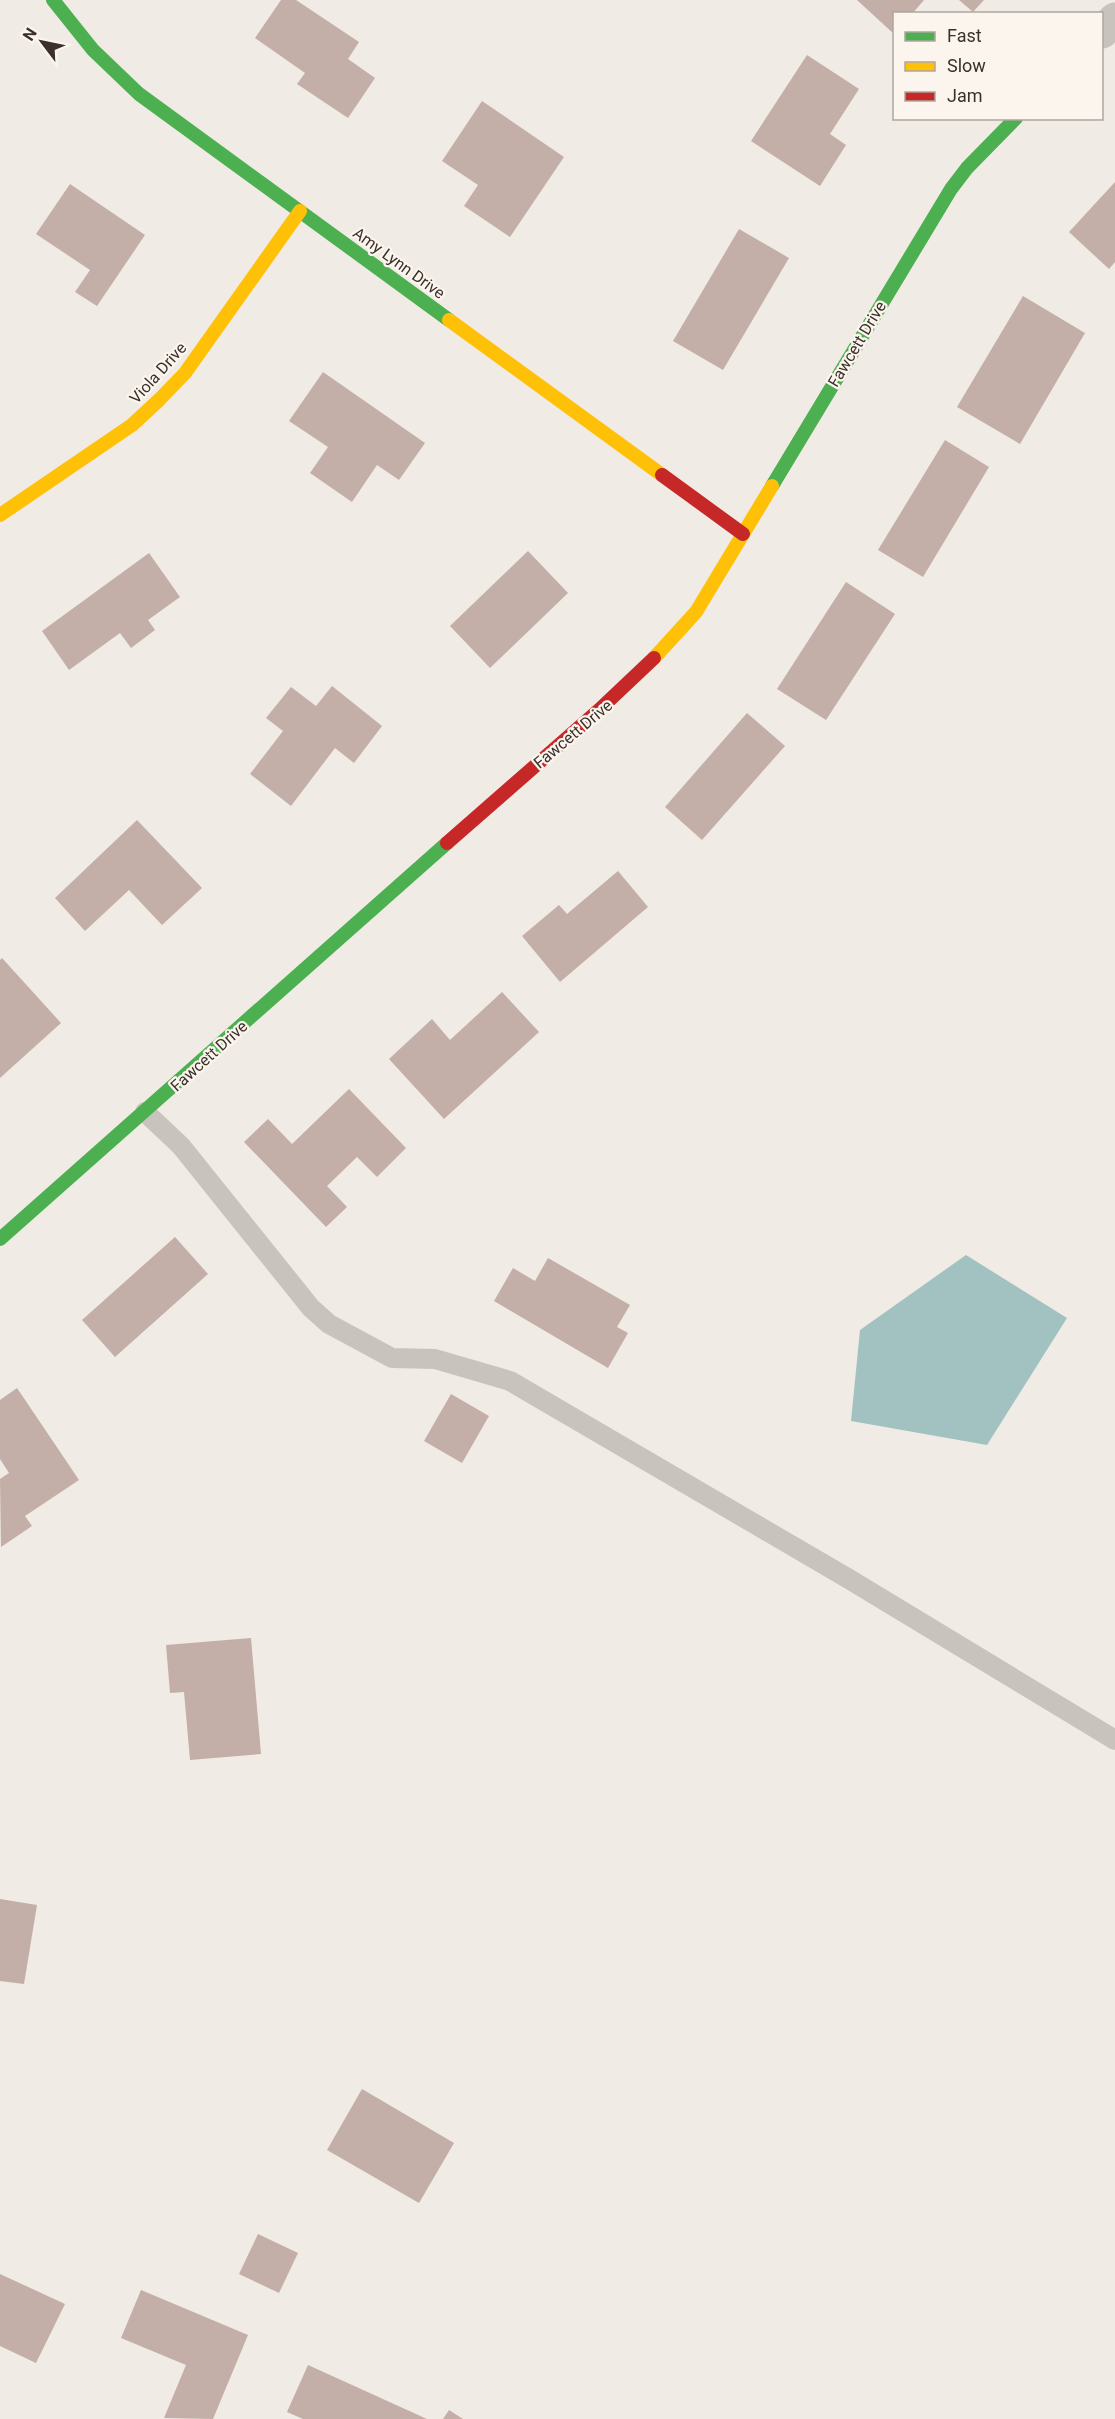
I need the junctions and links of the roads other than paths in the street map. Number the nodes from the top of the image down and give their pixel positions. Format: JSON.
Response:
{"nodes":[{"id":1,"x":53,"y":0,"type":"edge"},
{"id":2,"x":1115,"y":19,"type":"edge"},
{"id":3,"x":1103,"y":30,"type":"edge"},
{"id":4,"x":1014,"y":120,"type":"edge"},
{"id":5,"x":300,"y":212,"type":"junction"},
{"id":6,"x":0,"y":515,"type":"edge"},
{"id":7,"x":743,"y":534,"type":"junction"},
{"id":8,"x":146,"y":1112,"type":"junction"},
{"id":9,"x":0,"y":1239,"type":"edge"},
{"id":10,"x":1115,"y":1740,"type":"edge"}],
"edges":[{"from":1,"to":5,"type":"street","name":"Amy Lynn Drive"},
{"from":2,"to":3,"type":"street"},
{"from":4,"to":7,"type":"street","name":"Fawcett Drive"},
{"from":5,"to":6,"type":"street","name":"Viola Drive"},
{"from":5,"to":7,"type":"street","name":"Amy Lynn Drive"},
{"from":7,"to":8,"type":"street","name":"Fawcett Drive"},
{"from":8,"to":9,"type":"street","name":"Fawcett Drive"},
{"from":8,"to":10,"type":"lane"}]}
